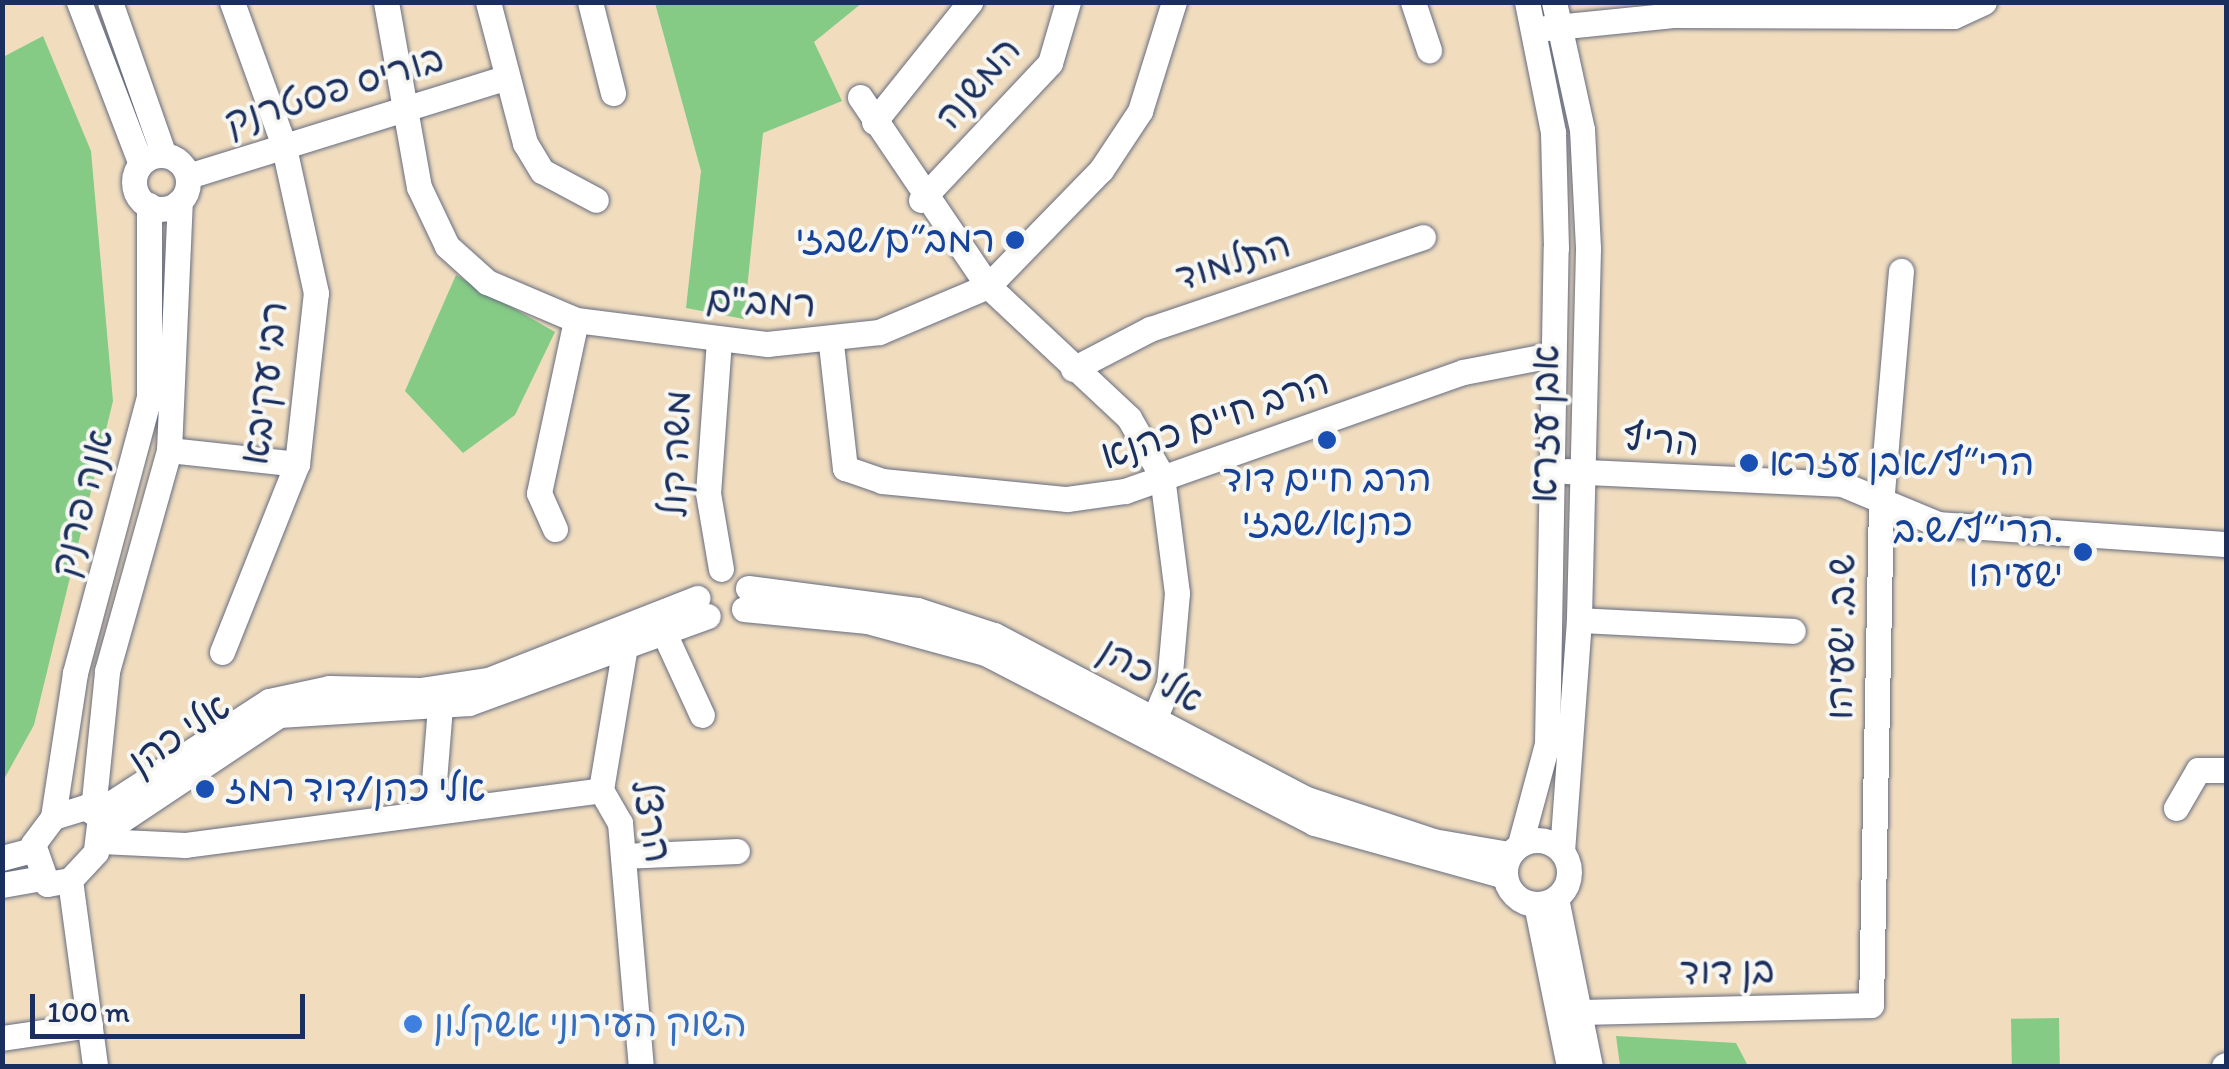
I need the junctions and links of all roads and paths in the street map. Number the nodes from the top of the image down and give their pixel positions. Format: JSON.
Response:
{"nodes":[{"id":1,"x":79,"y":2,"type":"edge"},
{"id":2,"x":110,"y":2,"type":"edge"},
{"id":3,"x":232,"y":2,"type":"edge"},
{"id":4,"x":386,"y":2,"type":"edge"},
{"id":5,"x":488,"y":2,"type":"edge"},
{"id":6,"x":590,"y":2,"type":"edge"},
{"id":7,"x":970,"y":2,"type":"edge"},
{"id":8,"x":1068,"y":2,"type":"edge"},
{"id":9,"x":1174,"y":2,"type":"edge"},
{"id":10,"x":1414,"y":2,"type":"edge"},
{"id":11,"x":1527,"y":2,"type":"edge"},
{"id":12,"x":1980,"y":7,"type":"edge"},
{"id":13,"x":1558,"y":14,"type":"edge"},
{"id":14,"x":1536,"y":30,"type":"junction"},
{"id":15,"x":1429,"y":50,"type":"dead end"},
{"id":16,"x":504,"y":78,"type":"junction"},
{"id":17,"x":612,"y":93,"type":"dead end"},
{"id":18,"x":860,"y":96,"type":"dead end"},
{"id":19,"x":406,"y":104,"type":"junction"},
{"id":20,"x":874,"y":122,"type":"junction"},
{"id":21,"x":283,"y":143,"type":"junction"},
{"id":22,"x":153,"y":160,"type":"junction"},
{"id":23,"x":188,"y":176,"type":"junction"},
{"id":24,"x":596,"y":200,"type":"dead end"},
{"id":25,"x":922,"y":200,"type":"junction"},
{"id":26,"x":180,"y":201,"type":"junction"},
{"id":27,"x":148,"y":206,"type":"junction"},
{"id":28,"x":1423,"y":237,"type":"dead end"},
{"id":29,"x":1901,"y":271,"type":"dead end"},
{"id":30,"x":988,"y":286,"type":"junction"},
{"id":31,"x":576,"y":320,"type":"junction"},
{"id":32,"x":719,"y":340,"type":"junction"},
{"id":33,"x":831,"y":344,"type":"junction"},
{"id":34,"x":1551,"y":355,"type":"junction"},
{"id":35,"x":1073,"y":369,"type":"junction"},
{"id":36,"x":168,"y":450,"type":"junction"},
{"id":37,"x":297,"y":464,"type":"junction"},
{"id":38,"x":1549,"y":472,"type":"junction"},
{"id":39,"x":1580,"y":472,"type":"junction"},
{"id":40,"x":1162,"y":476,"type":"junction"},
{"id":41,"x":1882,"y":504,"type":"junction"},
{"id":42,"x":556,"y":529,"type":"dead end"},
{"id":43,"x":2226,"y":544,"type":"edge"},
{"id":44,"x":720,"y":570,"type":"junction"},
{"id":45,"x":746,"y":598,"type":"junction"},
{"id":46,"x":703,"y":607,"type":"junction"},
{"id":47,"x":1579,"y":620,"type":"junction"},
{"id":48,"x":1793,"y":630,"type":"dead end"},
{"id":49,"x":666,"y":635,"type":"junction"},
{"id":50,"x":222,"y":652,"type":"dead end"},
{"id":51,"x":624,"y":652,"type":"junction"},
{"id":52,"x":1172,"y":670,"type":"junction"},
{"id":53,"x":1113,"y":696,"type":"junction"},
{"id":54,"x":440,"y":708,"type":"junction"},
{"id":55,"x":702,"y":716,"type":"dead end"},
{"id":56,"x":1150,"y":729,"type":"junction"},
{"id":57,"x":2226,"y":770,"type":"edge"},
{"id":58,"x":601,"y":790,"type":"junction"},
{"id":59,"x":432,"y":806,"type":"junction"},
{"id":60,"x":2176,"y":808,"type":"dead end"},
{"id":61,"x":54,"y":816,"type":"junction"},
{"id":62,"x":98,"y":824,"type":"junction"},
{"id":63,"x":32,"y":850,"type":"junction"},
{"id":64,"x":738,"y":850,"type":"dead end"},
{"id":65,"x":1562,"y":850,"type":"junction"},
{"id":66,"x":623,"y":856,"type":"junction"},
{"id":67,"x":2,"y":858,"type":"edge"},
{"id":68,"x":1511,"y":858,"type":"junction"},
{"id":69,"x":40,"y":878,"type":"junction"},
{"id":70,"x":70,"y":880,"type":"junction"},
{"id":71,"x":2,"y":884,"type":"edge"},
{"id":72,"x":1546,"y":901,"type":"junction"},
{"id":73,"x":1871,"y":1005,"type":"joint"},
{"id":74,"x":1584,"y":1012,"type":"junction"},
{"id":75,"x":90,"y":1026,"type":"junction"},
{"id":76,"x":2,"y":1038,"type":"edge"},
{"id":77,"x":95,"y":1066,"type":"edge"},
{"id":78,"x":641,"y":1066,"type":"edge"},
{"id":79,"x":1569,"y":1066,"type":"edge"},
{"id":80,"x":1590,"y":1066,"type":"edge"}],
"edges":[{"from":1,"to":22,"type":"street"},
{"from":2,"to":22,"type":"street"},
{"from":3,"to":21,"type":"street","name":"רבי עקיבא"},
{"from":4,"to":19,"type":"street","name":"רמב\"ם"},
{"from":5,"to":16,"type":"street"},
{"from":6,"to":17,"type":"street"},
{"from":7,"to":20,"type":"street"},
{"from":8,"to":25,"type":"street","name":"המשנה"},
{"from":9,"to":30,"type":"street","name":"רמב\"ם"},
{"from":10,"to":15,"type":"street"},
{"from":11,"to":14,"type":"street","name":"אבן עזרא"},
{"from":12,"to":13,"type":"street"},
{"from":13,"to":14,"type":"street"},
{"from":13,"to":39,"type":"street","name":"אבן עזרא"},
{"from":14,"to":34,"type":"street","name":"אבן עזרא"},
{"from":16,"to":19,"type":"street","name":"בוריס פסטרנק"},
{"from":16,"to":24,"type":"street"},
{"from":18,"to":20,"type":"street"},
{"from":19,"to":21,"type":"street","name":"בוריס פסטרנק"},
{"from":19,"to":31,"type":"street","name":"רמב\"ם"},
{"from":20,"to":25,"type":"street"},
{"from":21,"to":23,"type":"street","name":"בוריס פסטרנק"},
{"from":21,"to":37,"type":"street","name":"רבי עקיבא"},
{"from":22,"to":23,"type":"street"},
{"from":22,"to":27,"type":"street","name":"אנה פרנק"},
{"from":23,"to":26,"type":"street","name":"אנה פרנק"},
{"from":25,"to":30,"type":"street"},
{"from":26,"to":27,"type":"street"},
{"from":26,"to":36,"type":"street","name":"אנה פרנק"},
{"from":27,"to":61,"type":"street","name":"אנה פרנק"},
{"from":28,"to":35,"type":"street","name":"התלמוד"},
{"from":29,"to":41,"type":"street","name":"ש.ב. ישעיהו"},
{"from":30,"to":33,"type":"street","name":"רמב\"ם"},
{"from":30,"to":35,"type":"street"},
{"from":31,"to":32,"type":"street","name":"רמב\"ם"},
{"from":31,"to":42,"type":"street"},
{"from":32,"to":33,"type":"street","name":"רמב\"ם"},
{"from":32,"to":44,"type":"street","name":"משה קול"},
{"from":33,"to":40,"type":"street","name":"הרב חיים כהנא"},
{"from":34,"to":38,"type":"street","name":"אבן עזרא"},
{"from":34,"to":40,"type":"street","name":"הרב חיים כהנא"},
{"from":35,"to":40,"type":"street"},
{"from":36,"to":37,"type":"street"},
{"from":36,"to":62,"type":"street","name":"אנה פרנק"},
{"from":37,"to":50,"type":"street","name":"רבי עקיבא"},
{"from":38,"to":39,"type":"street","name":"הריף"},
{"from":38,"to":68,"type":"street","name":"אבן עזרא"},
{"from":39,"to":41,"type":"street","name":"הריף"},
{"from":39,"to":47,"type":"street","name":"אבן עזרא"},
{"from":40,"to":52,"type":"street"},
{"from":41,"to":43,"type":"street","name":"הריף"},
{"from":41,"to":73,"type":"street","name":"ש.ב. ישעיהו"},
{"from":44,"to":45,"type":"street"},
{"from":44,"to":46,"type":"street"},
{"from":45,"to":46,"type":"street"},
{"from":45,"to":53,"type":"street","name":"אלי כהן"},
{"from":45,"to":56,"type":"street","name":"אלי כהן"},
{"from":46,"to":49,"type":"street","name":"אלי כהן"},
{"from":46,"to":62,"type":"street","name":"אלי כהן"},
{"from":47,"to":48,"type":"street"},
{"from":47,"to":65,"type":"street","name":"אבן עזרא"},
{"from":49,"to":51,"type":"street","name":"אלי כהן"},
{"from":49,"to":55,"type":"street"},
{"from":51,"to":54,"type":"street","name":"אלי כהן"},
{"from":51,"to":58,"type":"street","name":"הרצל"},
{"from":52,"to":53,"type":"street"},
{"from":52,"to":56,"type":"street"},
{"from":53,"to":56,"type":"street","name":"אלי כהן"},
{"from":54,"to":59,"type":"street"},
{"from":54,"to":62,"type":"street","name":"אלי כהן"},
{"from":56,"to":68,"type":"street","name":"אלי כהן"},
{"from":57,"to":60,"type":"street"},
{"from":58,"to":59,"type":"street"},
{"from":58,"to":66,"type":"street","name":"הרצל"},
{"from":59,"to":62,"type":"street"},
{"from":61,"to":62,"type":"street"},
{"from":61,"to":63,"type":"street"},
{"from":62,"to":70,"type":"street"},
{"from":63,"to":67,"type":"street"},
{"from":63,"to":69,"type":"street"},
{"from":64,"to":66,"type":"street"},
{"from":65,"to":68,"type":"street"},
{"from":65,"to":72,"type":"street"},
{"from":66,"to":78,"type":"street","name":"הרצל"},
{"from":68,"to":72,"type":"street"},
{"from":69,"to":70,"type":"street"},
{"from":69,"to":71,"type":"street"},
{"from":70,"to":75,"type":"street"},
{"from":72,"to":74,"type":"street"},
{"from":72,"to":79,"type":"street"},
{"from":73,"to":74,"type":"street","name":"בן דוד"},
{"from":74,"to":80,"type":"street"},
{"from":75,"to":76,"type":"street"},
{"from":75,"to":77,"type":"street"}]}
